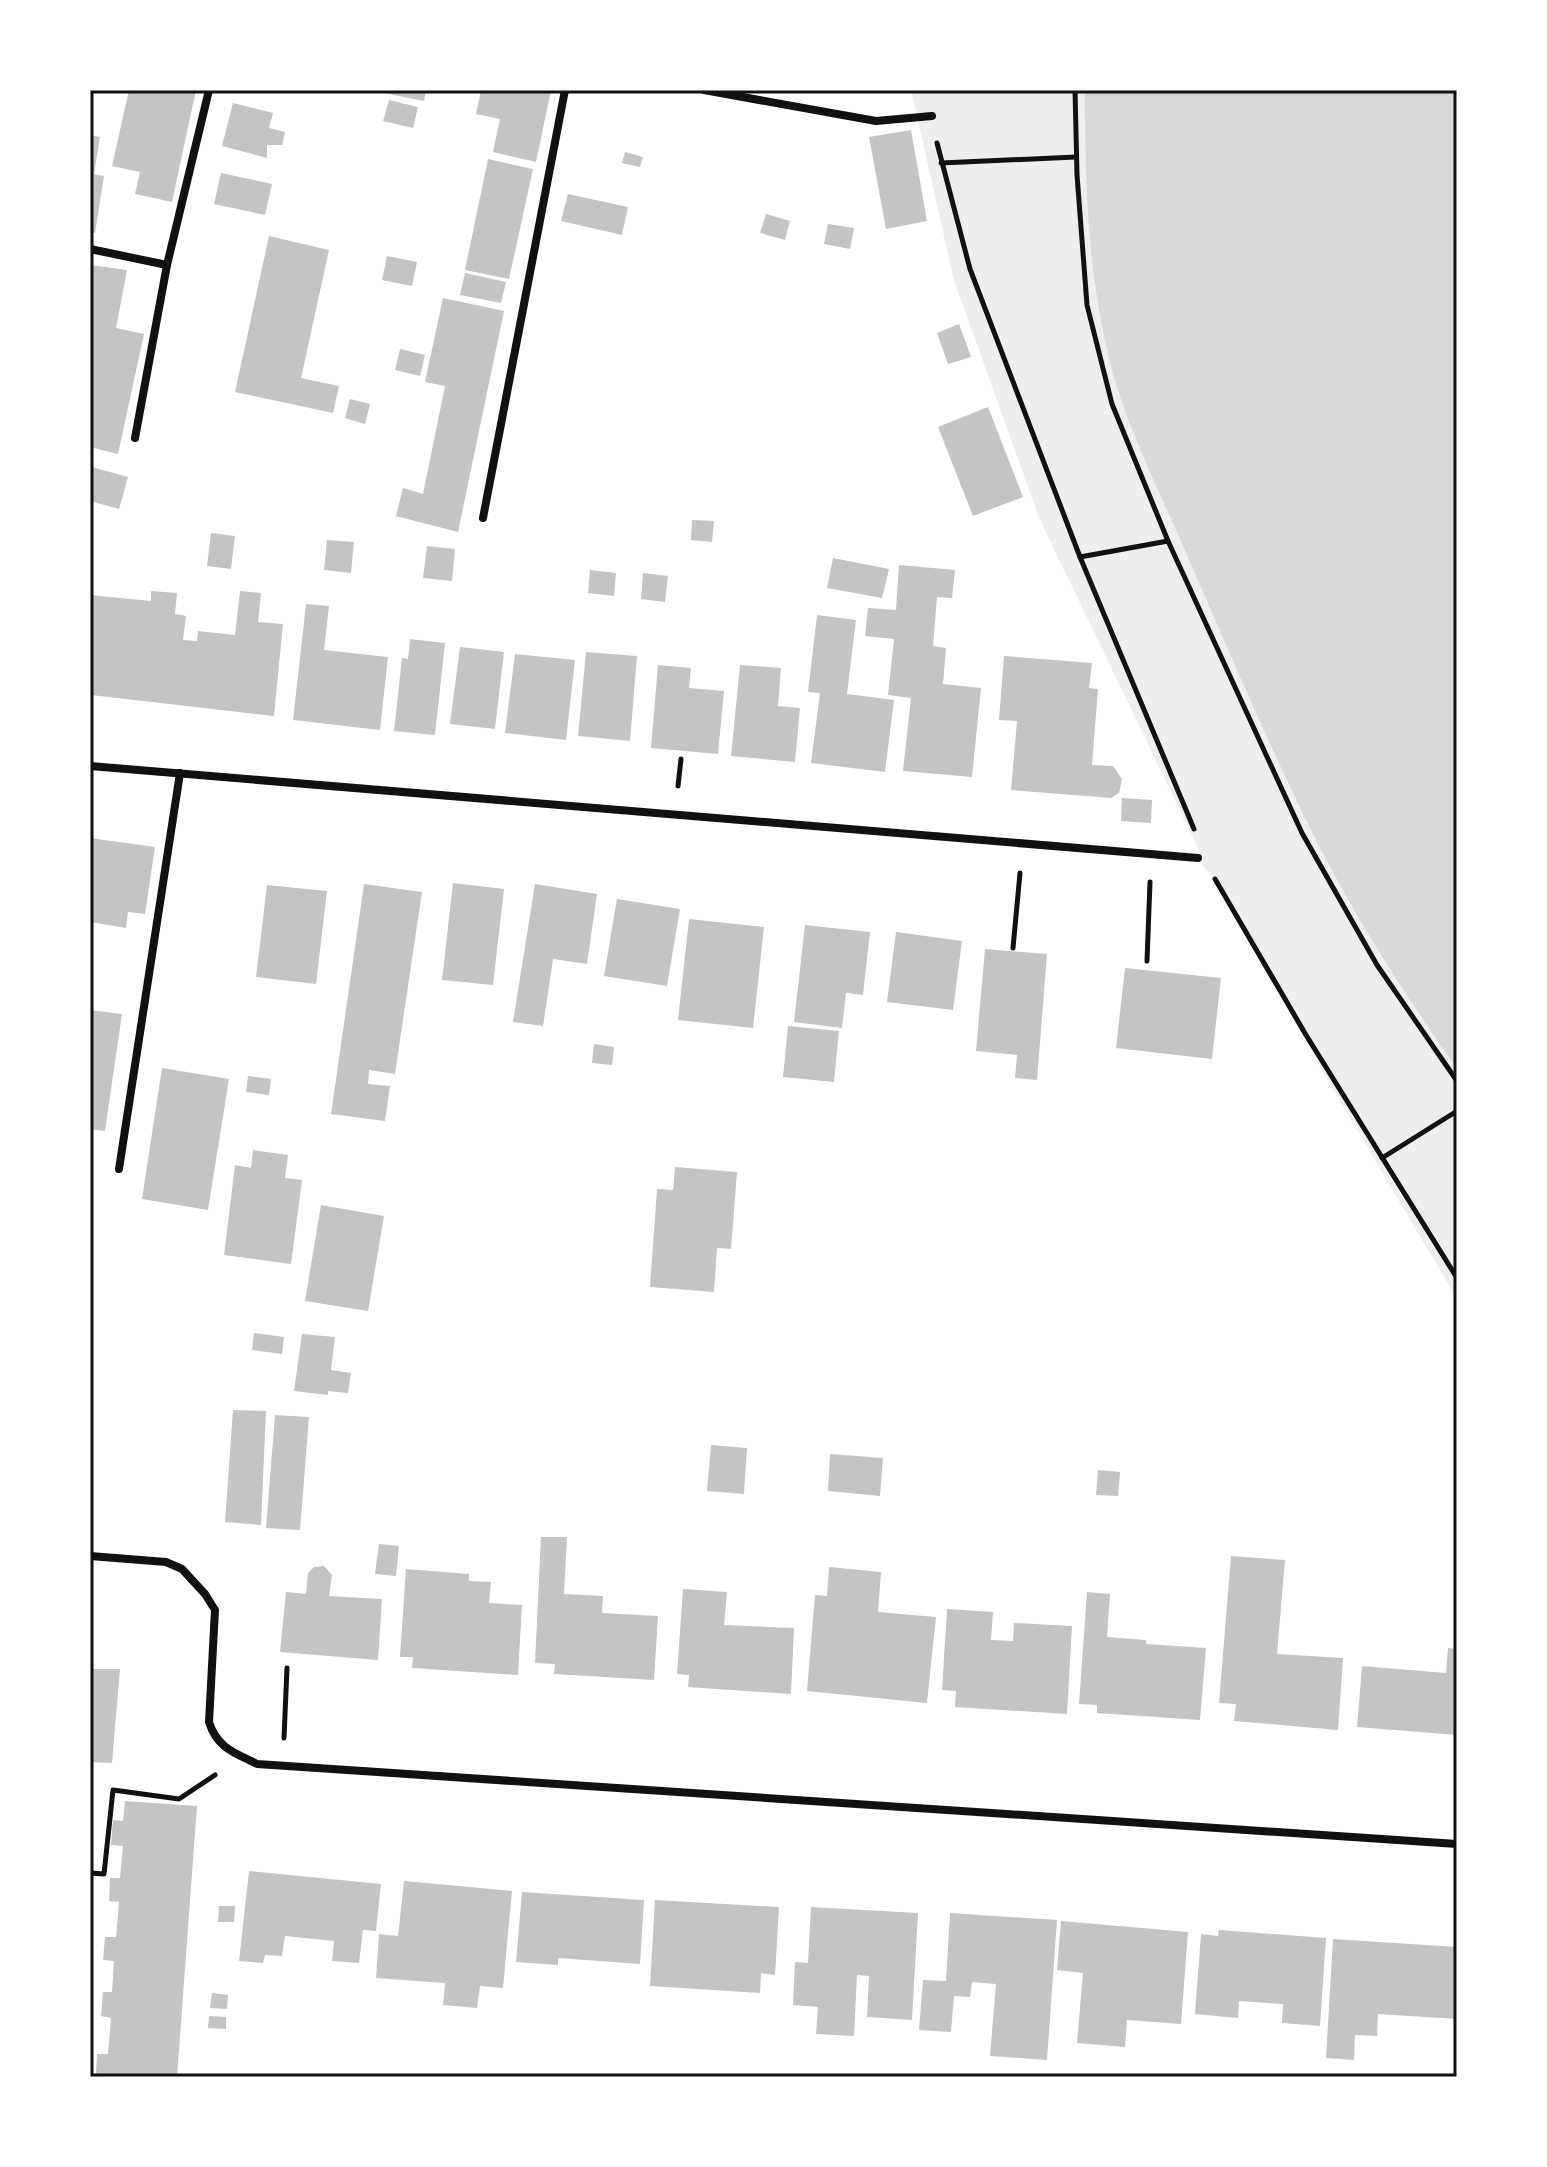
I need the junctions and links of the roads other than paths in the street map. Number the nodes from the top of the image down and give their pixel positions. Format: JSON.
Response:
{"nodes":[{"id":1,"x":209,"y":90,"type":"edge"},
{"id":2,"x":565,"y":90,"type":"edge"},
{"id":3,"x":704,"y":90,"type":"edge"},
{"id":4,"x":932,"y":116,"type":"road end"},
{"id":5,"x":90,"y":249,"type":"edge"},
{"id":6,"x":167,"y":265,"type":"junction"},
{"id":7,"x":135,"y":438,"type":"dead end"},
{"id":8,"x":483,"y":518,"type":"dead end"},
{"id":9,"x":90,"y":766,"type":"edge"},
{"id":10,"x":180,"y":773,"type":"junction"},
{"id":11,"x":1198,"y":858,"type":"dead end"},
{"id":12,"x":119,"y":1169,"type":"dead end"},
{"id":13,"x":90,"y":1556,"type":"edge"},
{"id":14,"x":1457,"y":1844,"type":"edge"}],
"edges":[{"from":1,"to":6,"type":"street"},
{"from":2,"to":8,"type":"street"},
{"from":3,"to":4,"type":"street"},
{"from":5,"to":6,"type":"street"},
{"from":6,"to":7,"type":"street"},
{"from":9,"to":10,"type":"street"},
{"from":10,"to":11,"type":"street"},
{"from":10,"to":12,"type":"street"},
{"from":13,"to":14,"type":"street"}]}
